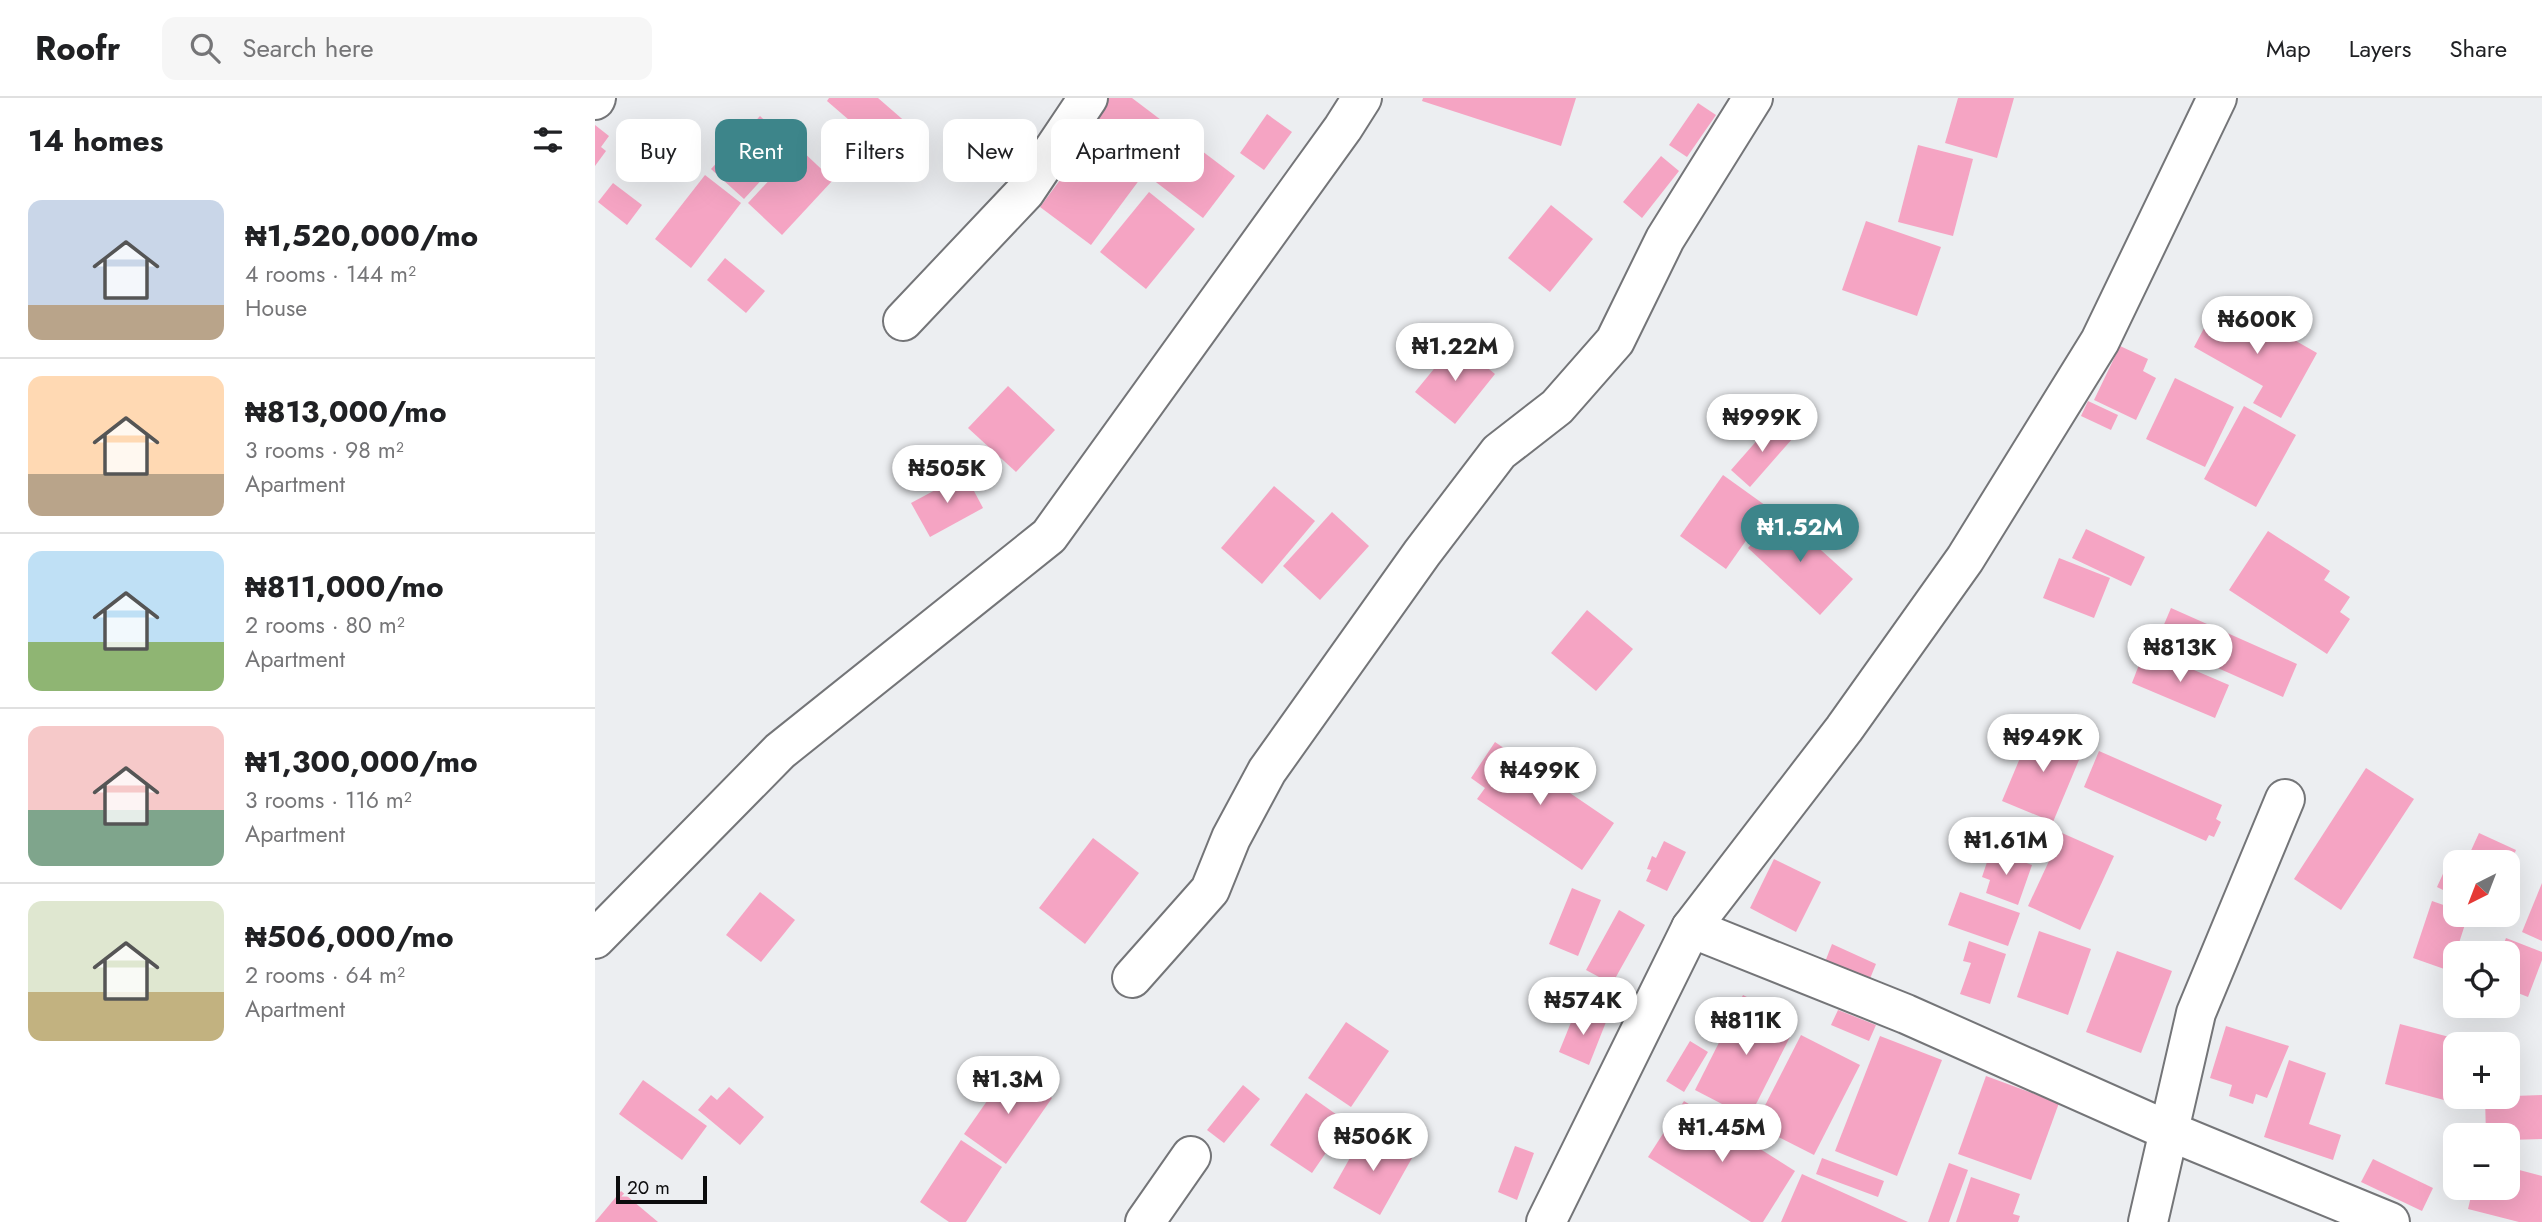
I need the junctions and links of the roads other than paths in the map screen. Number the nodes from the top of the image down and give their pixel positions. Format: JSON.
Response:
{"nodes":[{"id":1,"x":1088,"y":98,"type":"edge"},
{"id":2,"x":1362,"y":98,"type":"edge"},
{"id":3,"x":1753,"y":98,"type":"edge"},
{"id":4,"x":2217,"y":98,"type":"edge"},
{"id":5,"x":903,"y":321,"type":"dead end"},
{"id":6,"x":2285,"y":799,"type":"dead end"},
{"id":7,"x":1691,"y":928,"type":"junction"},
{"id":8,"x":595,"y":939,"type":"edge"},
{"id":9,"x":1132,"y":978,"type":"dead end"},
{"id":10,"x":2169,"y":1131,"type":"junction"},
{"id":11,"x":1191,"y":1156,"type":"dead end"},
{"id":12,"x":1145,"y":1222,"type":"edge"},
{"id":13,"x":1546,"y":1222,"type":"edge"},
{"id":14,"x":2148,"y":1222,"type":"edge"},
{"id":15,"x":2390,"y":1222,"type":"edge"}],
"edges":[{"from":1,"to":5,"type":"street"},
{"from":2,"to":8,"type":"street"},
{"from":3,"to":9,"type":"street"},
{"from":4,"to":7,"type":"street"},
{"from":6,"to":10,"type":"street"},
{"from":7,"to":10,"type":"street"},
{"from":7,"to":13,"type":"street"},
{"from":10,"to":14,"type":"street"},
{"from":10,"to":15,"type":"street"},
{"from":11,"to":12,"type":"street"}]}
